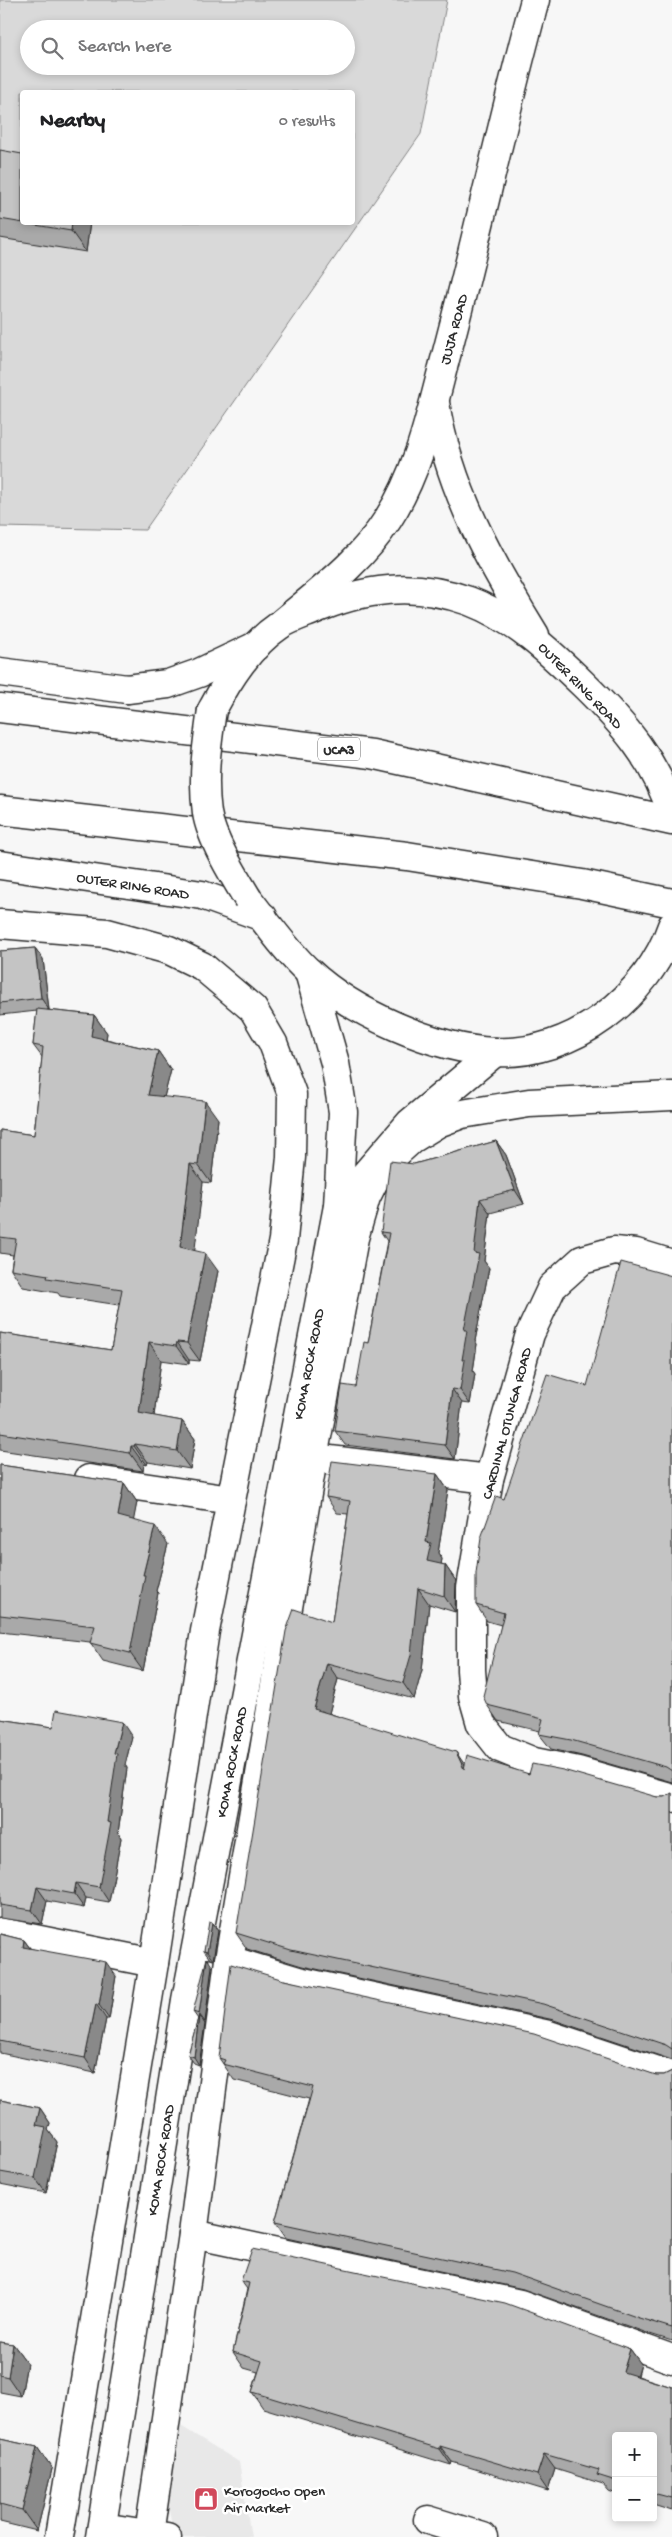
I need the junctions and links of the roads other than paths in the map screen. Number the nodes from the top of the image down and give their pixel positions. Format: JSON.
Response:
{"nodes":[{"id":1,"x":535,"y":0,"type":"edge"},
{"id":2,"x":434,"y":399,"type":"junction"},
{"id":3,"x":281,"y":624,"type":"junction"},
{"id":4,"x":538,"y":641,"type":"junction"},
{"id":5,"x":256,"y":646,"type":"junction"},
{"id":6,"x":0,"y":672,"type":"edge"},
{"id":7,"x":0,"y":708,"type":"edge"},
{"id":8,"x":661,"y":772,"type":"edge"},
{"id":9,"x":0,"y":810,"type":"edge"},
{"id":10,"x":672,"y":815,"type":"edge"},
{"id":11,"x":672,"y":821,"type":"edge"},
{"id":12,"x":0,"y":864,"type":"edge"},
{"id":13,"x":672,"y":902,"type":"edge"},
{"id":14,"x":255,"y":908,"type":"junction"},
{"id":15,"x":0,"y":924,"type":"edge"},
{"id":16,"x":672,"y":926,"type":"edge"},
{"id":17,"x":665,"y":969,"type":"edge"},
{"id":18,"x":309,"y":972,"type":"junction"},
{"id":19,"x":495,"y":1052,"type":"junction"},
{"id":20,"x":672,"y":1096,"type":"edge"},
{"id":21,"x":338,"y":1206,"type":"junction"},
{"id":22,"x":672,"y":1264,"type":"edge"},
{"id":23,"x":313,"y":1458,"type":"junction"},
{"id":24,"x":67,"y":1476,"type":"edge"},
{"id":25,"x":489,"y":1479,"type":"junction"},
{"id":26,"x":231,"y":1500,"type":"junction"},
{"id":27,"x":672,"y":1798,"type":"edge"},
{"id":28,"x":0,"y":1932,"type":"edge"},
{"id":29,"x":229,"y":1960,"type":"junction"},
{"id":30,"x":154,"y":1963,"type":"junction"},
{"id":31,"x":672,"y":2076,"type":"edge"},
{"id":32,"x":193,"y":2234,"type":"junction"},
{"id":33,"x":672,"y":2359,"type":"edge"},
{"id":34,"x":428,"y":2520,"type":"dead end"},
{"id":35,"x":101,"y":2532,"type":"edge"},
{"id":36,"x":158,"y":2536,"type":"edge"},
{"id":37,"x":58,"y":2537,"type":"edge"},
{"id":38,"x":483,"y":2537,"type":"edge"}],
"edges":[{"from":1,"to":2,"type":"street","name":"JUJA ROAD"},
{"from":2,"to":3,"type":"street"},
{"from":2,"to":4,"type":"street","name":"JUJA ROAD"},
{"from":3,"to":4,"type":"street","name":"OUTER RING ROAD"},
{"from":3,"to":5,"type":"street","name":"OUTER RING ROAD"},
{"from":4,"to":8,"type":"street","name":"OUTER RING ROAD"},
{"from":5,"to":6,"type":"street","name":"OUTER RING ROAD"},
{"from":5,"to":14,"type":"street","name":"OUTER RING ROAD","bridge":true},
{"from":7,"to":11,"type":"street","number":"UCA3"},
{"from":8,"to":10,"type":"street","name":"OUTER RING ROAD"},
{"from":9,"to":13,"type":"street"},
{"from":12,"to":14,"type":"street","name":"OUTER RING ROAD"},
{"from":14,"to":18,"type":"street","name":"OUTER RING ROAD"},
{"from":15,"to":26,"type":"street"},
{"from":16,"to":17,"type":"street","name":"OUTER RING ROAD"},
{"from":17,"to":19,"type":"street","name":"OUTER RING ROAD"},
{"from":18,"to":19,"type":"street","name":"OUTER RING ROAD"},
{"from":18,"to":21,"type":"street","name":"KOMA ROCK ROAD"},
{"from":19,"to":21,"type":"street"},
{"from":20,"to":23,"type":"street"},
{"from":21,"to":35,"type":"street","name":"KOMA ROCK ROAD"},
{"from":22,"to":25,"type":"street","name":"CARDINAL OTUNGA ROAD"},
{"from":23,"to":25,"type":"street"},
{"from":23,"to":29,"type":"street"},
{"from":24,"to":26,"type":"street"},
{"from":25,"to":27,"type":"street","name":"CARDINAL OTUNGA ROAD"},
{"from":26,"to":30,"type":"street"},
{"from":28,"to":30,"type":"street"},
{"from":29,"to":31,"type":"street"},
{"from":29,"to":32,"type":"street"},
{"from":30,"to":37,"type":"street"},
{"from":32,"to":33,"type":"street"},
{"from":32,"to":36,"type":"street"},
{"from":34,"to":38,"type":"street"},
{"from":35,"to":36,"type":"street"}]}
